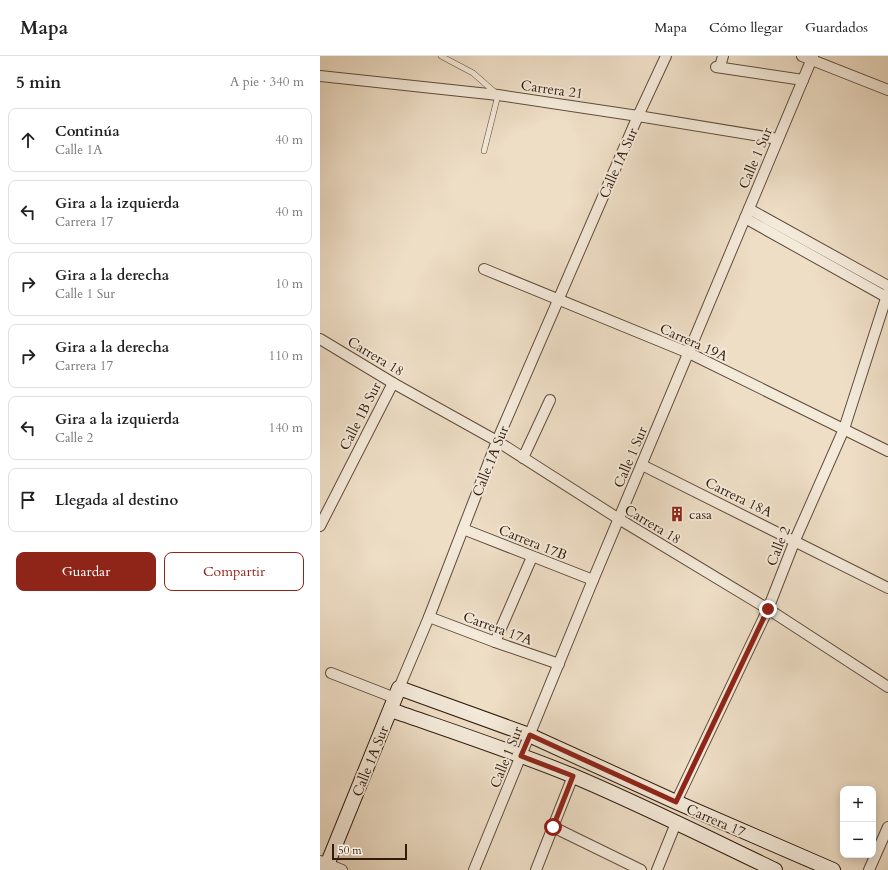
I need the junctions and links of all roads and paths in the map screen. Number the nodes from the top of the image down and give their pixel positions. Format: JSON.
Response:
{"nodes":[{"id":1,"x":440,"y":56,"type":"edge"},
{"id":2,"x":666,"y":56,"type":"edge"},
{"id":3,"x":809,"y":57,"type":"edge"},
{"id":4,"x":720,"y":62,"type":"edge"},
{"id":5,"x":320,"y":76,"type":"edge"},
{"id":6,"x":803,"y":80,"type":"junction"},
{"id":7,"x":888,"y":90,"type":"edge"},
{"id":8,"x":498,"y":95,"type":"junction"},
{"id":9,"x":638,"y":116,"type":"junction"},
{"id":10,"x":778,"y":139,"type":"junction"},
{"id":11,"x":484,"y":152,"type":"dead end"},
{"id":12,"x":747,"y":214,"type":"junction"},
{"id":13,"x":484,"y":269,"type":"dead end"},
{"id":14,"x":888,"y":286,"type":"edge"},
{"id":15,"x":887,"y":296,"type":"edge"},
{"id":16,"x":558,"y":299,"type":"junction"},
{"id":17,"x":320,"y":339,"type":"edge"},
{"id":18,"x":689,"y":353,"type":"junction"},
{"id":19,"x":393,"y":383,"type":"junction"},
{"id":20,"x":550,"y":400,"type":"dead end"},
{"id":21,"x":844,"y":429,"type":"junction"},
{"id":22,"x":497,"y":441,"type":"junction"},
{"id":23,"x":888,"y":451,"type":"edge"},
{"id":24,"x":523,"y":458,"type":"junction"},
{"id":25,"x":642,"y":465,"type":"junction"},
{"id":26,"x":619,"y":520,"type":"junction"},
{"id":27,"x":320,"y":526,"type":"edge"},
{"id":28,"x":463,"y":529,"type":"junction"},
{"id":29,"x":795,"y":540,"type":"junction"},
{"id":30,"x":532,"y":557,"type":"junction"},
{"id":31,"x":594,"y":580,"type":"junction"},
{"id":32,"x":888,"y":588,"type":"edge"},
{"id":33,"x":768,"y":609,"type":"junction"},
{"id":34,"x":429,"y":617,"type":"junction"},
{"id":35,"x":495,"y":642,"type":"junction"},
{"id":36,"x":559,"y":664,"type":"junction"},
{"id":37,"x":331,"y":673,"type":"dead end"},
{"id":38,"x":888,"y":686,"type":"edge"},
{"id":39,"x":395,"y":699,"type":"junction"},
{"id":40,"x":530,"y":735,"type":"junction"},
{"id":41,"x":521,"y":756,"type":"junction"},
{"id":42,"x":573,"y":776,"type":"junction"},
{"id":43,"x":676,"y":802,"type":"junction"},
{"id":44,"x":676,"y":823,"type":"junction"},
{"id":45,"x":553,"y":827,"type":"junction"},
{"id":46,"x":888,"y":827,"type":"edge"},
{"id":47,"x":324,"y":865,"type":"edge"},
{"id":48,"x":342,"y":870,"type":"edge"},
{"id":49,"x":474,"y":870,"type":"edge"},
{"id":50,"x":536,"y":870,"type":"edge"},
{"id":51,"x":641,"y":870,"type":"edge"},
{"id":52,"x":656,"y":870,"type":"edge"},
{"id":53,"x":775,"y":870,"type":"edge"},
{"id":54,"x":833,"y":870,"type":"edge"},
{"id":55,"x":869,"y":870,"type":"edge"}],
"edges":[{"from":1,"to":8,"type":"lane"},
{"from":2,"to":9,"type":"street","name":"Calle 1A Sur"},
{"from":3,"to":6,"type":"street","name":"Calle 1 Sur"},
{"from":3,"to":7,"type":"street"},
{"from":4,"to":6,"type":"street"},
{"from":5,"to":8,"type":"street","name":"Carrera 21"},
{"from":6,"to":10,"type":"street","name":"Calle 1 Sur"},
{"from":8,"to":9,"type":"street","name":"Carrera 21"},
{"from":8,"to":11,"type":"lane"},
{"from":9,"to":10,"type":"street","name":"Carrera 21"},
{"from":9,"to":16,"type":"street","name":"Calle 1A Sur"},
{"from":10,"to":12,"type":"street","name":"Calle 1 Sur"},
{"from":12,"to":14,"type":"street"},
{"from":12,"to":15,"type":"street"},
{"from":12,"to":18,"type":"street","name":"Calle 1 Sur"},
{"from":13,"to":16,"type":"street","name":"Carrera 19A"},
{"from":15,"to":21,"type":"street","name":"Calle 2"},
{"from":16,"to":18,"type":"street","name":"Carrera 19A"},
{"from":16,"to":22,"type":"street","name":"Calle 1A Sur"},
{"from":17,"to":19,"type":"street","name":"Carrera 18"},
{"from":18,"to":21,"type":"street","name":"Carrera 19A"},
{"from":18,"to":25,"type":"street","name":"Calle 1 Sur"},
{"from":19,"to":22,"type":"street","name":"Carrera 18"},
{"from":19,"to":27,"type":"street","name":"Calle 1B Sur"},
{"from":20,"to":24,"type":"street"},
{"from":21,"to":23,"type":"street","name":"Carrera 19A"},
{"from":21,"to":29,"type":"street","name":"Calle 2"},
{"from":22,"to":24,"type":"street","name":"Carrera 18"},
{"from":22,"to":28,"type":"street","name":"Calle 1A Sur"},
{"from":24,"to":26,"type":"street","name":"Carrera 18"},
{"from":25,"to":26,"type":"street","name":"Calle 1 Sur"},
{"from":25,"to":29,"type":"street","name":"Carrera 18A"},
{"from":26,"to":31,"type":"street","name":"Calle 1 Sur"},
{"from":26,"to":33,"type":"street","name":"Carrera 18"},
{"from":28,"to":30,"type":"street","name":"Carrera 17B"},
{"from":28,"to":34,"type":"street","name":"Calle 1A Sur"},
{"from":29,"to":32,"type":"street","name":"Carrera 18A"},
{"from":29,"to":33,"type":"street","name":"Calle 2"},
{"from":30,"to":31,"type":"street","name":"Carrera 17B"},
{"from":30,"to":35,"type":"street"},
{"from":31,"to":36,"type":"street","name":"Calle 1 Sur"},
{"from":33,"to":38,"type":"street","name":"Carrera 18"},
{"from":33,"to":43,"type":"street","name":"Calle 2"},
{"from":34,"to":35,"type":"street","name":"Carrera 17A"},
{"from":34,"to":39,"type":"street","name":"Calle 1A Sur"},
{"from":35,"to":36,"type":"street","name":"Carrera 17A"},
{"from":36,"to":40,"type":"street","name":"Calle 1 Sur"},
{"from":37,"to":39,"type":"street"},
{"from":39,"to":40,"type":"street","name":"Carrera 17"},
{"from":39,"to":41,"type":"street","name":"Carrera 17"},
{"from":39,"to":47,"type":"street","name":"Calle 1A Sur"},
{"from":40,"to":41,"type":"street","name":"Calle 1 Sur"},
{"from":40,"to":43,"type":"street","name":"Carrera 17"},
{"from":41,"to":42,"type":"street","name":"Carrera 17"},
{"from":41,"to":49,"type":"street","name":"Calle 1 Sur"},
{"from":42,"to":44,"type":"street","name":"Carrera 17"},
{"from":42,"to":45,"type":"street"},
{"from":43,"to":54,"type":"street","name":"Carrera 17"},
{"from":44,"to":52,"type":"street"},
{"from":44,"to":53,"type":"street","name":"Carrera 17"},
{"from":45,"to":50,"type":"street"},
{"from":45,"to":51,"type":"street"},
{"from":46,"to":55,"type":"street"},
{"from":47,"to":48,"type":"street"}]}
